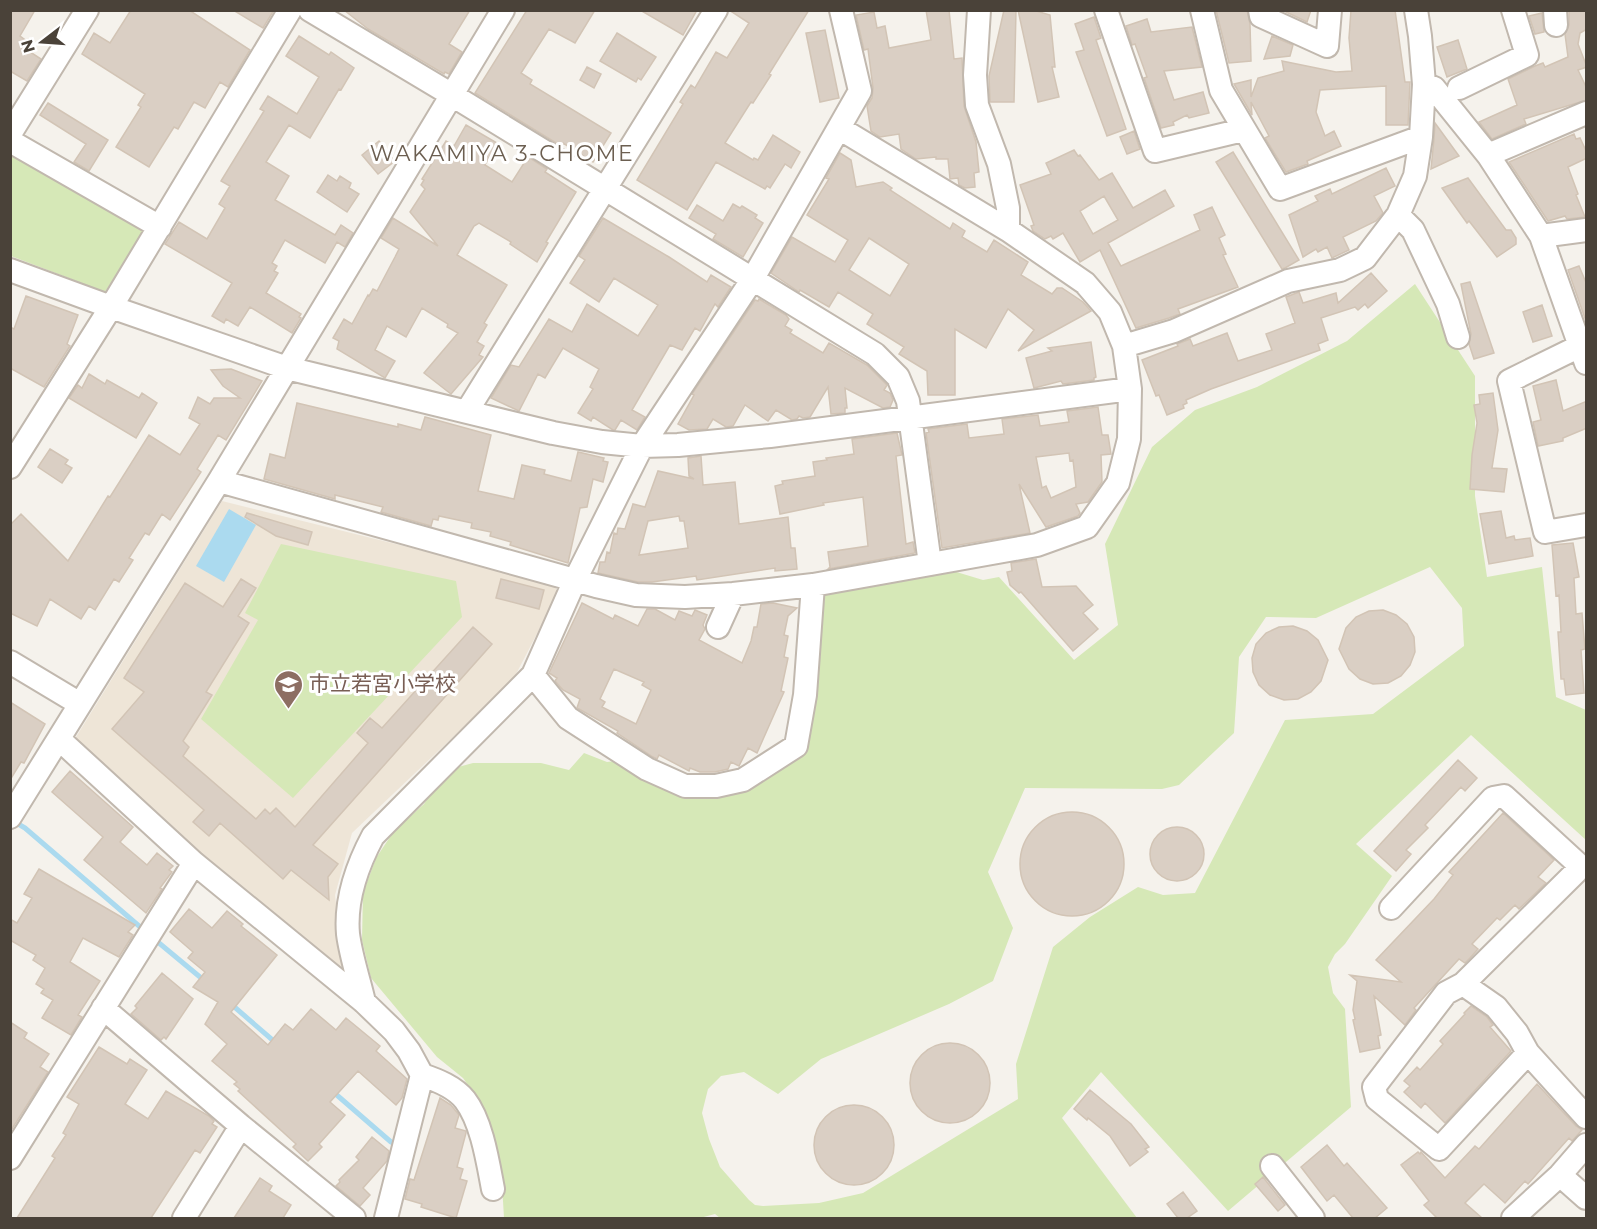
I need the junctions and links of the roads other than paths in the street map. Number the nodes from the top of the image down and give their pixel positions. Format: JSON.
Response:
{"nodes":[{"id":1,"x":87,"y":10,"type":"edge"},
{"id":2,"x":290,"y":10,"type":"edge"},
{"id":3,"x":310,"y":10,"type":"edge"},
{"id":4,"x":503,"y":10,"type":"edge"},
{"id":5,"x":716,"y":10,"type":"edge"},
{"id":6,"x":841,"y":10,"type":"edge"},
{"id":7,"x":979,"y":10,"type":"edge"},
{"id":8,"x":1106,"y":10,"type":"edge"},
{"id":9,"x":1202,"y":10,"type":"edge"},
{"id":10,"x":1260,"y":10,"type":"edge"},
{"id":11,"x":1330,"y":10,"type":"edge"},
{"id":12,"x":1416,"y":10,"type":"edge"},
{"id":13,"x":1513,"y":10,"type":"edge"},
{"id":14,"x":1424,"y":84,"type":"junction"},
{"id":15,"x":1459,"y":88,"type":"dead end"},
{"id":16,"x":452,"y":95,"type":"junction"},
{"id":17,"x":1587,"y":112,"type":"edge"},
{"id":18,"x":839,"y":128,"type":"junction"},
{"id":19,"x":1244,"y":130,"type":"junction"},
{"id":20,"x":10,"y":134,"type":"edge"},
{"id":21,"x":1421,"y":137,"type":"junction"},
{"id":22,"x":10,"y":141,"type":"edge"},
{"id":23,"x":1488,"y":155,"type":"junction"},
{"id":24,"x":605,"y":188,"type":"junction"},
{"id":25,"x":1398,"y":215,"type":"junction"},
{"id":26,"x":160,"y":227,"type":"junction"},
{"id":27,"x":1008,"y":230,"type":"junction"},
{"id":28,"x":1587,"y":230,"type":"edge"},
{"id":29,"x":1541,"y":236,"type":"junction"},
{"id":30,"x":10,"y":270,"type":"edge"},
{"id":31,"x":753,"y":280,"type":"junction"},
{"id":32,"x":111,"y":308,"type":"junction"},
{"id":33,"x":1458,"y":337,"type":"dead end"},
{"id":34,"x":1124,"y":346,"type":"junction"},
{"id":35,"x":1583,"y":355,"type":"edge"},
{"id":36,"x":287,"y":368,"type":"junction"},
{"id":37,"x":1130,"y":389,"type":"junction"},
{"id":38,"x":467,"y":411,"type":"junction"},
{"id":39,"x":910,"y":417,"type":"junction"},
{"id":40,"x":642,"y":446,"type":"junction"},
{"id":41,"x":10,"y":467,"type":"edge"},
{"id":42,"x":219,"y":482,"type":"junction"},
{"id":43,"x":1587,"y":525,"type":"edge"},
{"id":44,"x":930,"y":564,"type":"junction"},
{"id":45,"x":575,"y":580,"type":"junction"},
{"id":46,"x":813,"y":585,"type":"junction"},
{"id":47,"x":733,"y":594,"type":"junction"},
{"id":48,"x":718,"y":627,"type":"dead end"},
{"id":49,"x":10,"y":662,"type":"edge"},
{"id":50,"x":532,"y":675,"type":"junction"},
{"id":51,"x":80,"y":704,"type":"junction"},
{"id":52,"x":59,"y":739,"type":"junction"},
{"id":53,"x":10,"y":817,"type":"edge"},
{"id":54,"x":194,"y":862,"type":"junction"},
{"id":55,"x":1390,"y":908,"type":"dead end"},
{"id":56,"x":1463,"y":984,"type":"junction"},
{"id":57,"x":364,"y":1002,"type":"junction"},
{"id":58,"x":103,"y":1008,"type":"junction"},
{"id":59,"x":1528,"y":1053,"type":"junction"},
{"id":60,"x":422,"y":1075,"type":"junction"},
{"id":61,"x":1587,"y":1117,"type":"edge"},
{"id":62,"x":241,"y":1126,"type":"junction"},
{"id":63,"x":1587,"y":1145,"type":"edge"},
{"id":64,"x":10,"y":1158,"type":"edge"},
{"id":65,"x":1272,"y":1166,"type":"dead end"},
{"id":66,"x":1560,"y":1175,"type":"junction"},
{"id":67,"x":493,"y":1189,"type":"dead end"},
{"id":68,"x":1587,"y":1198,"type":"edge"},
{"id":69,"x":184,"y":1218,"type":"edge"},
{"id":70,"x":354,"y":1218,"type":"edge"},
{"id":71,"x":386,"y":1218,"type":"edge"},
{"id":72,"x":1313,"y":1218,"type":"edge"},
{"id":73,"x":1513,"y":1218,"type":"edge"}],
"edges":[{"from":1,"to":20,"type":"street"},
{"from":2,"to":26,"type":"street"},
{"from":3,"to":16,"type":"street"},
{"from":4,"to":16,"type":"street"},
{"from":5,"to":24,"type":"street"},
{"from":6,"to":18,"type":"street"},
{"from":7,"to":27,"type":"street"},
{"from":8,"to":19,"type":"street"},
{"from":9,"to":19,"type":"street"},
{"from":10,"to":11,"type":"street"},
{"from":12,"to":14,"type":"street"},
{"from":13,"to":15,"type":"street"},
{"from":14,"to":21,"type":"street"},
{"from":14,"to":23,"type":"street"},
{"from":16,"to":24,"type":"street"},
{"from":16,"to":36,"type":"street"},
{"from":17,"to":23,"type":"street"},
{"from":18,"to":27,"type":"street"},
{"from":18,"to":31,"type":"street"},
{"from":19,"to":21,"type":"street"},
{"from":21,"to":25,"type":"street"},
{"from":22,"to":26,"type":"street"},
{"from":23,"to":29,"type":"street"},
{"from":24,"to":31,"type":"street"},
{"from":24,"to":38,"type":"street"},
{"from":25,"to":33,"type":"street"},
{"from":25,"to":34,"type":"street"},
{"from":26,"to":32,"type":"street"},
{"from":27,"to":34,"type":"street"},
{"from":28,"to":29,"type":"street"},
{"from":29,"to":35,"type":"street"},
{"from":30,"to":32,"type":"street"},
{"from":31,"to":39,"type":"street"},
{"from":31,"to":40,"type":"street"},
{"from":32,"to":36,"type":"street"},
{"from":32,"to":41,"type":"street"},
{"from":34,"to":37,"type":"street"},
{"from":35,"to":43,"type":"street"},
{"from":36,"to":38,"type":"street"},
{"from":36,"to":42,"type":"street"},
{"from":37,"to":39,"type":"street"},
{"from":37,"to":44,"type":"street"},
{"from":38,"to":40,"type":"street"},
{"from":39,"to":40,"type":"street"},
{"from":39,"to":44,"type":"street"},
{"from":40,"to":45,"type":"street"},
{"from":42,"to":45,"type":"street"},
{"from":42,"to":51,"type":"street"},
{"from":44,"to":46,"type":"street"},
{"from":45,"to":47,"type":"street"},
{"from":45,"to":50,"type":"street"},
{"from":46,"to":47,"type":"street"},
{"from":46,"to":50,"type":"street"},
{"from":47,"to":48,"type":"street"},
{"from":49,"to":51,"type":"street"},
{"from":50,"to":57,"type":"street"},
{"from":51,"to":52,"type":"street"},
{"from":52,"to":53,"type":"street"},
{"from":52,"to":54,"type":"street"},
{"from":54,"to":57,"type":"street"},
{"from":54,"to":58,"type":"street"},
{"from":55,"to":56,"type":"street"},
{"from":56,"to":59,"type":"street"},
{"from":56,"to":59,"type":"street"},
{"from":57,"to":60,"type":"street"},
{"from":58,"to":62,"type":"street"},
{"from":58,"to":64,"type":"street"},
{"from":59,"to":61,"type":"street"},
{"from":60,"to":67,"type":"street"},
{"from":60,"to":71,"type":"street"},
{"from":62,"to":69,"type":"street"},
{"from":62,"to":70,"type":"street"},
{"from":63,"to":66,"type":"street"},
{"from":65,"to":72,"type":"street"},
{"from":66,"to":68,"type":"street"},
{"from":66,"to":73,"type":"street"}]}
